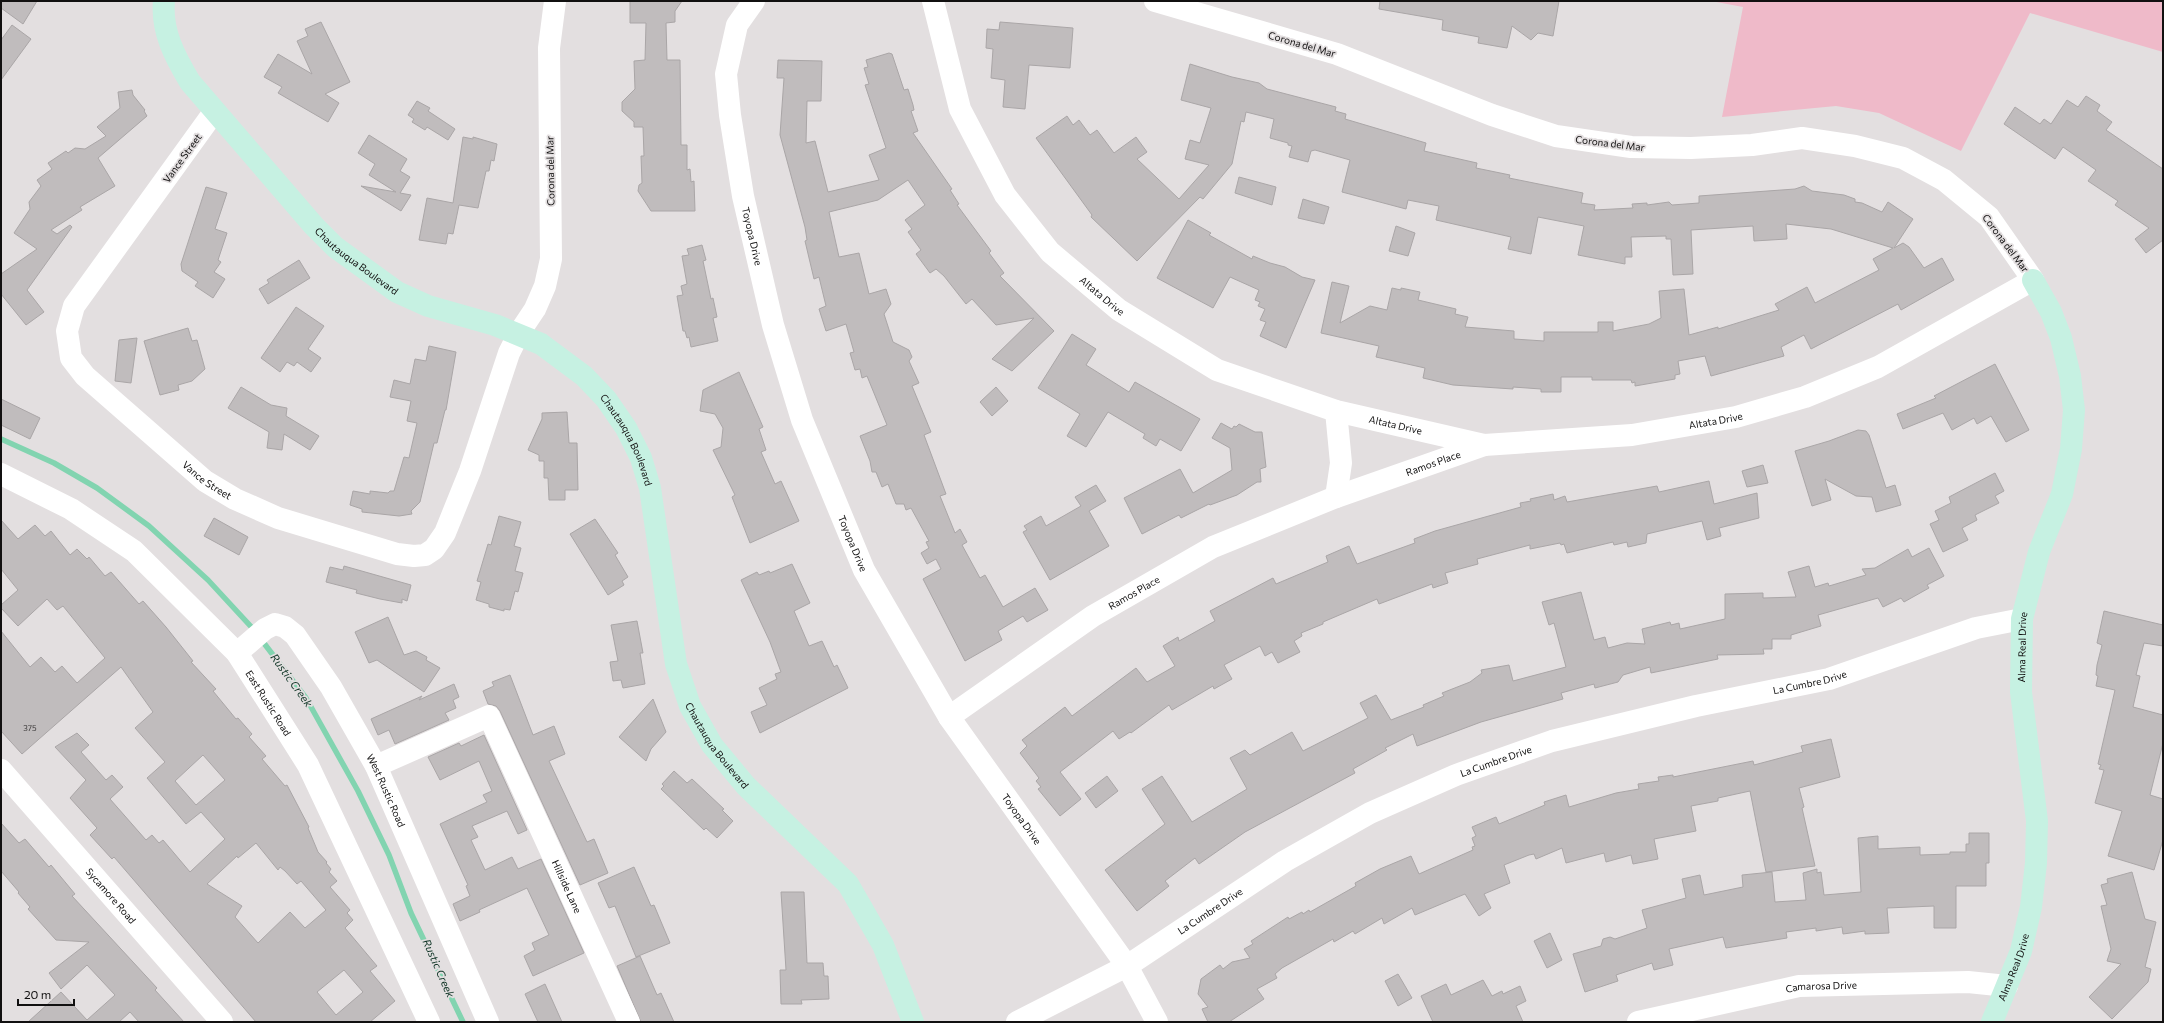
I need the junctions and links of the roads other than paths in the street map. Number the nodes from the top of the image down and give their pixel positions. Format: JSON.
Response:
{"nodes":[{"id":1,"x":164,"y":1,"type":"edge"},
{"id":2,"x":555,"y":1,"type":"edge"},
{"id":3,"x":754,"y":1,"type":"edge"},
{"id":4,"x":933,"y":1,"type":"edge"},
{"id":5,"x":1155,"y":1,"type":"edge"},
{"id":6,"x":214,"y":112,"type":"junction"},
{"id":7,"x":2033,"y":280,"type":"junction"},
{"id":8,"x":519,"y":333,"type":"junction"},
{"id":9,"x":1336,"y":411,"type":"junction"},
{"id":10,"x":1484,"y":445,"type":"junction"},
{"id":11,"x":1,"y":474,"type":"edge"},
{"id":12,"x":1336,"y":497,"type":"junction"},
{"id":13,"x":2022,"y":619,"type":"junction"},
{"id":14,"x":242,"y":648,"type":"junction"},
{"id":15,"x":949,"y":718,"type":"junction"},
{"id":16,"x":376,"y":766,"type":"junction"},
{"id":17,"x":1,"y":770,"type":"edge"},
{"id":18,"x":1127,"y":966,"type":"junction"},
{"id":19,"x":2007,"y":986,"type":"junction"},
{"id":20,"x":222,"y":1022,"type":"edge"},
{"id":21,"x":429,"y":1022,"type":"edge"},
{"id":22,"x":488,"y":1022,"type":"edge"},
{"id":23,"x":629,"y":1022,"type":"edge"},
{"id":24,"x":913,"y":1022,"type":"edge"},
{"id":25,"x":1017,"y":1022,"type":"edge"},
{"id":26,"x":1156,"y":1022,"type":"edge"},
{"id":27,"x":1638,"y":1022,"type":"edge"},
{"id":28,"x":1992,"y":1022,"type":"edge"}],
"edges":[{"from":1,"to":6,"type":"street","name":"Chautauqua Boulevard"},
{"from":2,"to":8,"type":"street","name":"Corona del Mar"},
{"from":3,"to":15,"type":"street","name":"Toyopa Drive"},
{"from":4,"to":9,"type":"street","name":"Altata Drive"},
{"from":5,"to":7,"type":"street","name":"Corona del Mar"},
{"from":6,"to":8,"type":"street","name":"Chautauqua Boulevard"},
{"from":6,"to":8,"type":"street","name":"Vance Street"},
{"from":7,"to":10,"type":"street","name":"Altata Drive"},
{"from":7,"to":13,"type":"street","name":"Alma Real Drive"},
{"from":8,"to":24,"type":"street","name":"Chautauqua Boulevard"},
{"from":9,"to":10,"type":"street","name":"Altata Drive"},
{"from":9,"to":12,"type":"street"},
{"from":10,"to":12,"type":"street","name":"Ramos Place"},
{"from":11,"to":14,"type":"street","name":"East Rustic Road"},
{"from":12,"to":15,"type":"street","name":"Ramos Place"},
{"from":13,"to":18,"type":"street","name":"La Cumbre Drive"},
{"from":13,"to":19,"type":"street","name":"Alma Real Drive"},
{"from":14,"to":16,"type":"street","name":"West Rustic Road"},
{"from":14,"to":21,"type":"street","name":"East Rustic Road"},
{"from":15,"to":18,"type":"street","name":"Toyopa Drive"},
{"from":16,"to":22,"type":"street","name":"West Rustic Road"},
{"from":16,"to":23,"type":"street","name":"Hillside Lane"},
{"from":17,"to":20,"type":"street","name":"Sycamore Road"},
{"from":18,"to":25,"type":"street","name":"La Cumbre Drive"},
{"from":18,"to":26,"type":"street","name":"Toyopa Drive"},
{"from":19,"to":27,"type":"street","name":"Camarosa Drive"},
{"from":19,"to":28,"type":"street","name":"Alma Real Drive"}]}
